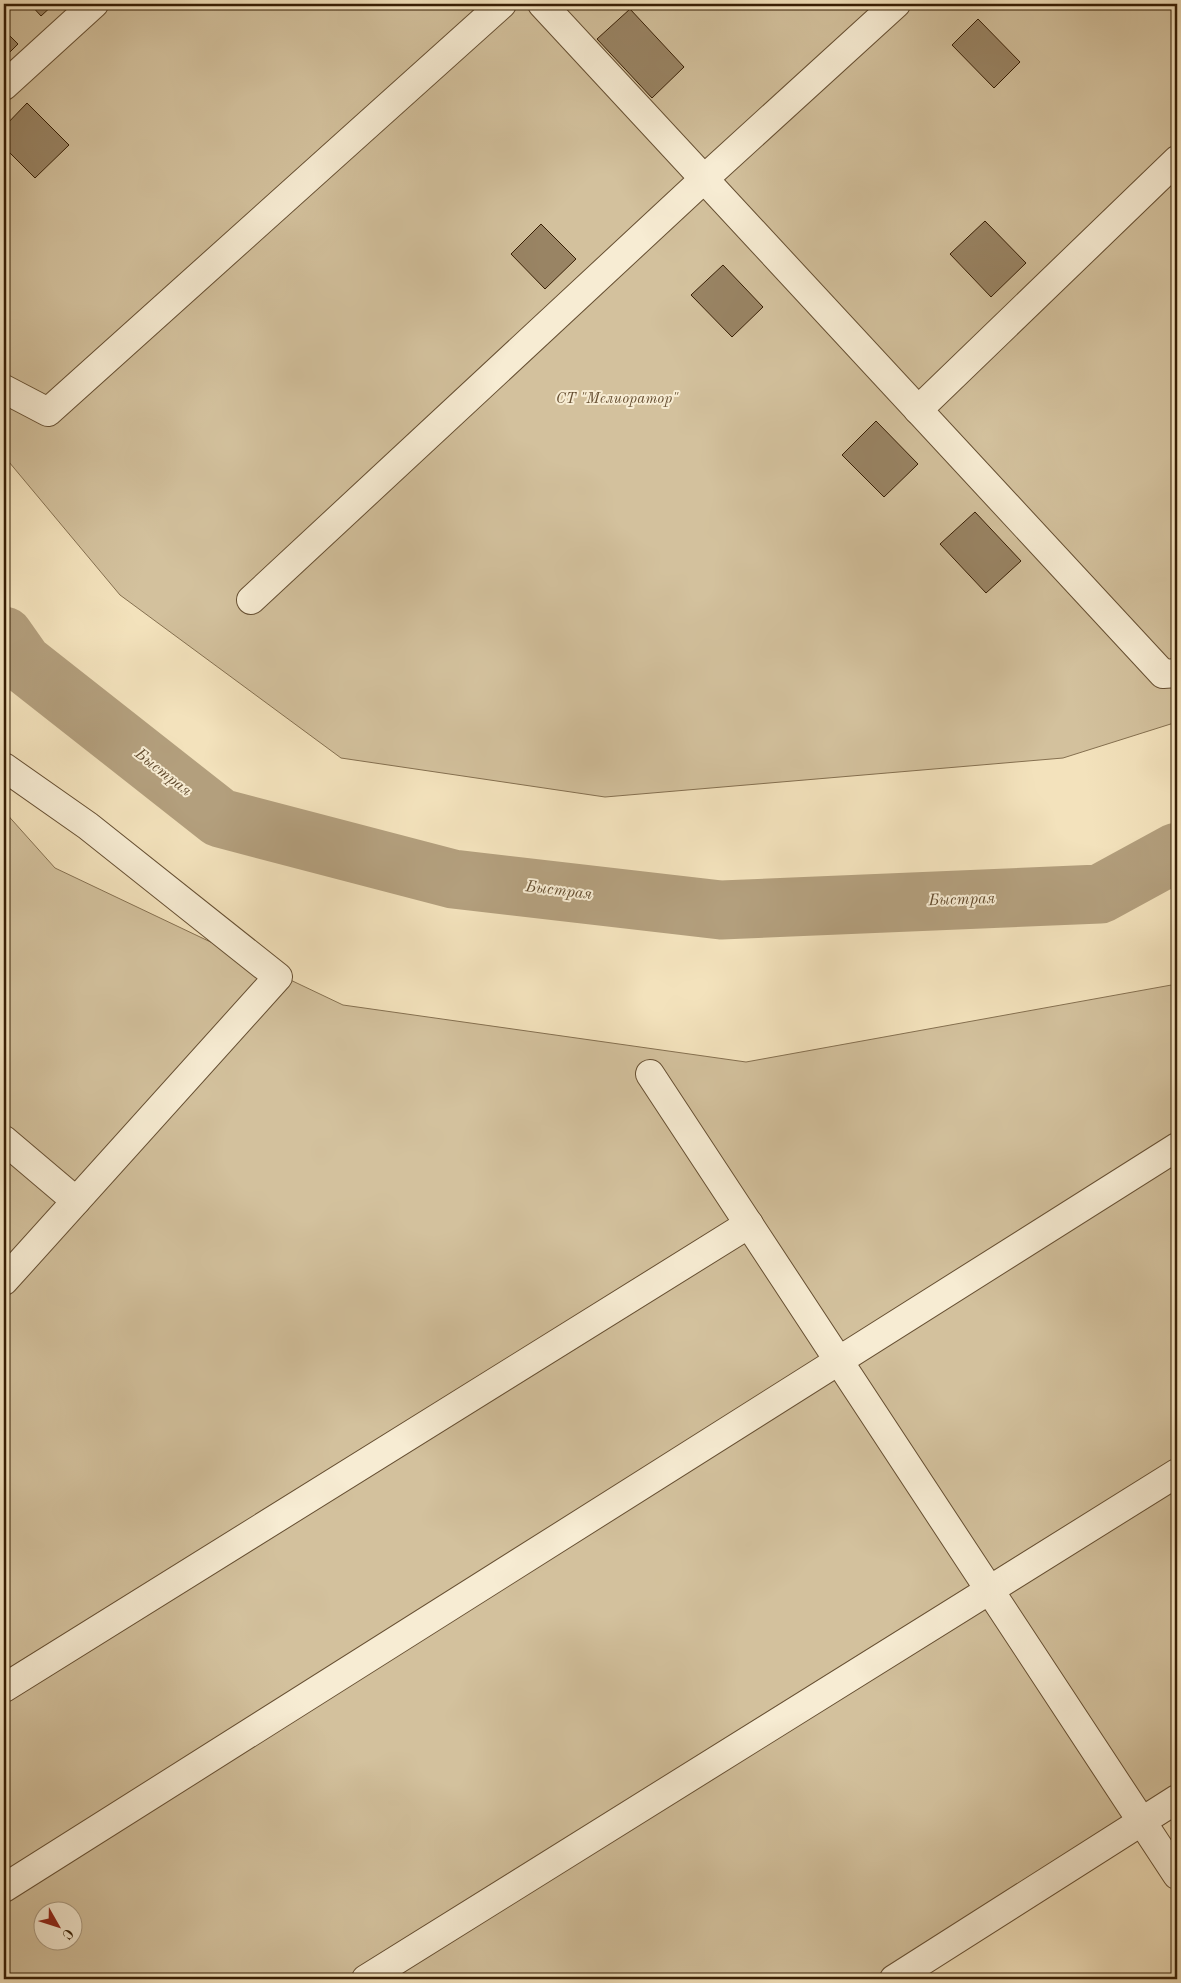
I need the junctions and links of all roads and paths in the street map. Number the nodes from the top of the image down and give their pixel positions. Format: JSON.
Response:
{"nodes":[{"id":1,"x":94,"y":4,"type":"edge"},
{"id":2,"x":502,"y":4,"type":"edge"},
{"id":3,"x":542,"y":4,"type":"edge"},
{"id":4,"x":896,"y":4,"type":"edge"},
{"id":5,"x":4,"y":86,"type":"edge"},
{"id":6,"x":1177,"y":160,"type":"edge"},
{"id":7,"x":704,"y":179,"type":"junction"},
{"id":8,"x":4,"y":389,"type":"edge"},
{"id":9,"x":918,"y":410,"type":"junction"},
{"id":10,"x":251,"y":600,"type":"dead end"},
{"id":11,"x":1177,"y":673,"type":"edge"},
{"id":12,"x":4,"y":767,"type":"edge"},
{"id":13,"x":650,"y":1074,"type":"dead end"},
{"id":14,"x":4,"y":1140,"type":"edge"},
{"id":15,"x":1177,"y":1147,"type":"edge"},
{"id":16,"x":76,"y":1201,"type":"junction"},
{"id":17,"x":749,"y":1224,"type":"junction"},
{"id":18,"x":4,"y":1281,"type":"edge"},
{"id":19,"x":839,"y":1361,"type":"junction"},
{"id":20,"x":1177,"y":1473,"type":"edge"},
{"id":21,"x":990,"y":1590,"type":"junction"},
{"id":22,"x":4,"y":1688,"type":"edge"},
{"id":23,"x":1177,"y":1799,"type":"edge"},
{"id":24,"x":1142,"y":1822,"type":"junction"},
{"id":25,"x":1177,"y":1875,"type":"edge"},
{"id":26,"x":4,"y":1888,"type":"edge"},
{"id":27,"x":366,"y":1979,"type":"edge"},
{"id":28,"x":894,"y":1979,"type":"edge"}],
"edges":[{"from":1,"to":5,"type":"lane"},
{"from":2,"to":8,"type":"lane"},
{"from":3,"to":7,"type":"lane"},
{"from":4,"to":7,"type":"lane"},
{"from":6,"to":9,"type":"lane"},
{"from":7,"to":9,"type":"lane"},
{"from":7,"to":10,"type":"lane"},
{"from":9,"to":11,"type":"lane"},
{"from":12,"to":16,"type":"lane"},
{"from":13,"to":17,"type":"lane"},
{"from":14,"to":16,"type":"lane"},
{"from":15,"to":19,"type":"lane"},
{"from":16,"to":18,"type":"lane"},
{"from":17,"to":19,"type":"lane"},
{"from":17,"to":22,"type":"lane"},
{"from":19,"to":21,"type":"lane"},
{"from":19,"to":26,"type":"lane"},
{"from":20,"to":21,"type":"lane"},
{"from":21,"to":24,"type":"lane"},
{"from":21,"to":27,"type":"lane"},
{"from":23,"to":24,"type":"lane"},
{"from":24,"to":25,"type":"lane"},
{"from":24,"to":28,"type":"lane"}]}
